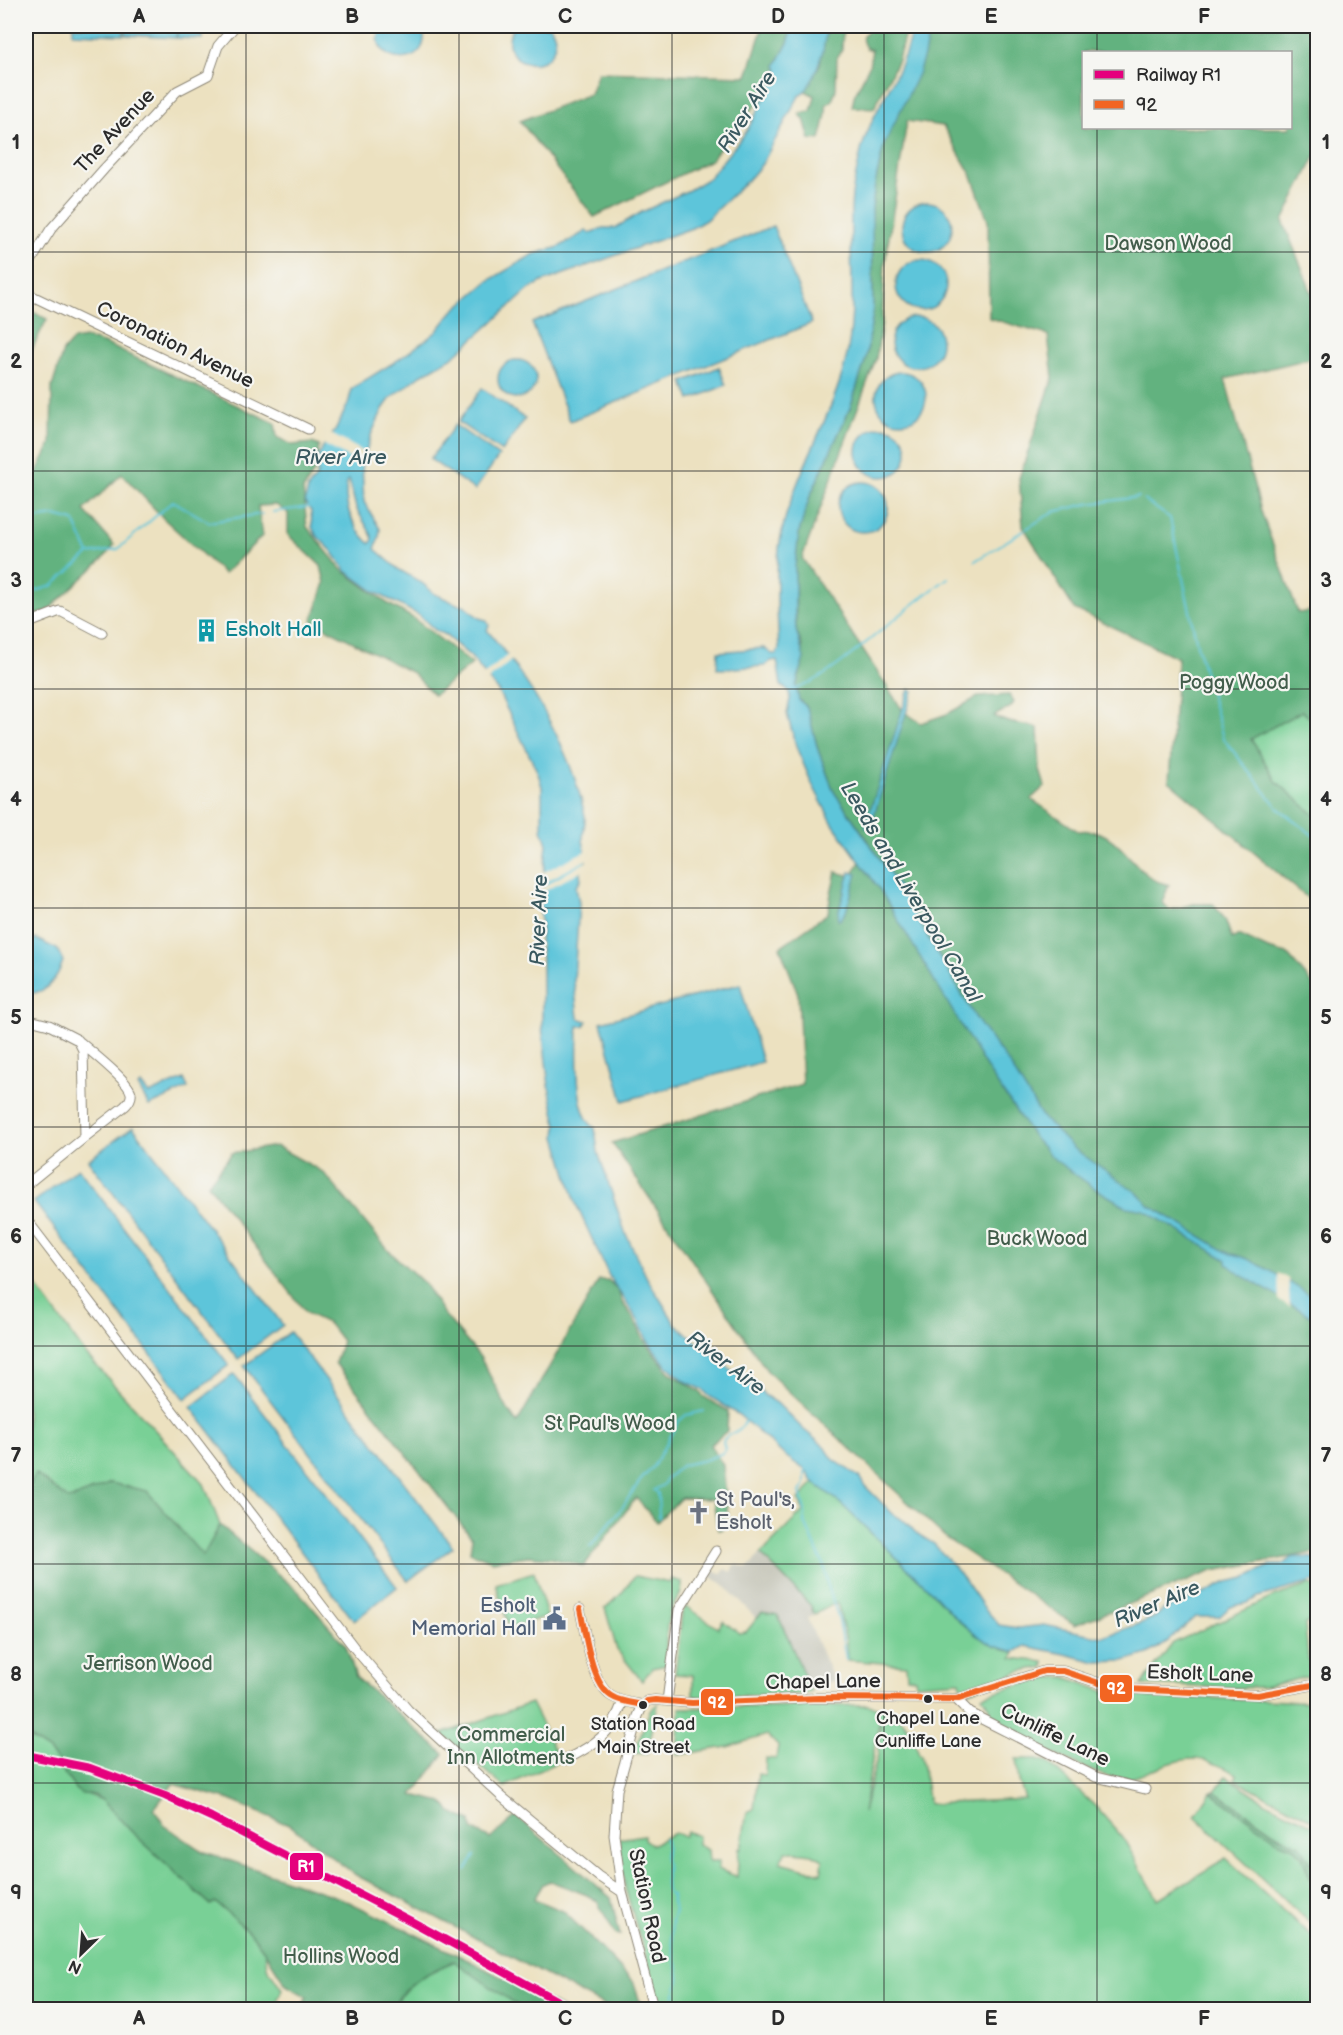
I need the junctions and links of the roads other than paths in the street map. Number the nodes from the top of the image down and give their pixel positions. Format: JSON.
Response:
{"nodes":[{"id":1,"x":235,"y":26,"type":"edge"},
{"id":2,"x":26,"y":269,"type":"edge"},
{"id":3,"x":26,"y":293,"type":"edge"},
{"id":4,"x":308,"y":429,"type":"dead end"},
{"id":5,"x":26,"y":624,"type":"edge"},
{"id":6,"x":102,"y":633,"type":"dead end"},
{"id":7,"x":26,"y":1018,"type":"edge"},
{"id":8,"x":78,"y":1040,"type":"junction"},
{"id":9,"x":85,"y":1137,"type":"junction"},
{"id":10,"x":26,"y":1185,"type":"edge"},
{"id":11,"x":26,"y":1218,"type":"edge"},
{"id":12,"x":716,"y":1551,"type":"dead end"},
{"id":13,"x":580,"y":1609,"type":"dead end"},
{"id":14,"x":1317,"y":1684,"type":"edge"},
{"id":15,"x":979,"y":1692,"type":"joint"},
{"id":16,"x":956,"y":1699,"type":"junction"},
{"id":17,"x":623,"y":1701,"type":"junction"},
{"id":18,"x":667,"y":1701,"type":"junction"},
{"id":19,"x":643,"y":1705,"type":"junction"},
{"id":20,"x":565,"y":1760,"type":"dead end"},
{"id":21,"x":1145,"y":1789,"type":"dead end"},
{"id":22,"x":622,"y":1892,"type":"junction"},
{"id":23,"x":654,"y":2010,"type":"edge"}],
"edges":[{"from":1,"to":2,"type":"street","name":"The Avenue"},
{"from":3,"to":4,"type":"street","name":"Coronation Avenue"},
{"from":5,"to":6,"type":"street"},
{"from":7,"to":8,"type":"street"},
{"from":8,"to":9,"type":"street"},
{"from":8,"to":9,"type":"street"},
{"from":9,"to":10,"type":"street"},
{"from":11,"to":22,"type":"street"},
{"from":12,"to":18,"type":"street"},
{"from":13,"to":17,"type":"street"},
{"from":14,"to":15,"type":"street","name":"Esholt Lane"},
{"from":15,"to":16,"type":"street","name":"Chapel Lane"},
{"from":16,"to":18,"type":"street","name":"Chapel Lane"},
{"from":16,"to":21,"type":"street","name":"Cunliffe Lane"},
{"from":17,"to":19,"type":"street"},
{"from":17,"to":20,"type":"street"},
{"from":18,"to":19,"type":"street","name":"Chapel Lane"},
{"from":19,"to":22,"type":"street","name":"Station Road"},
{"from":22,"to":23,"type":"street","name":"Station Road"}]}
